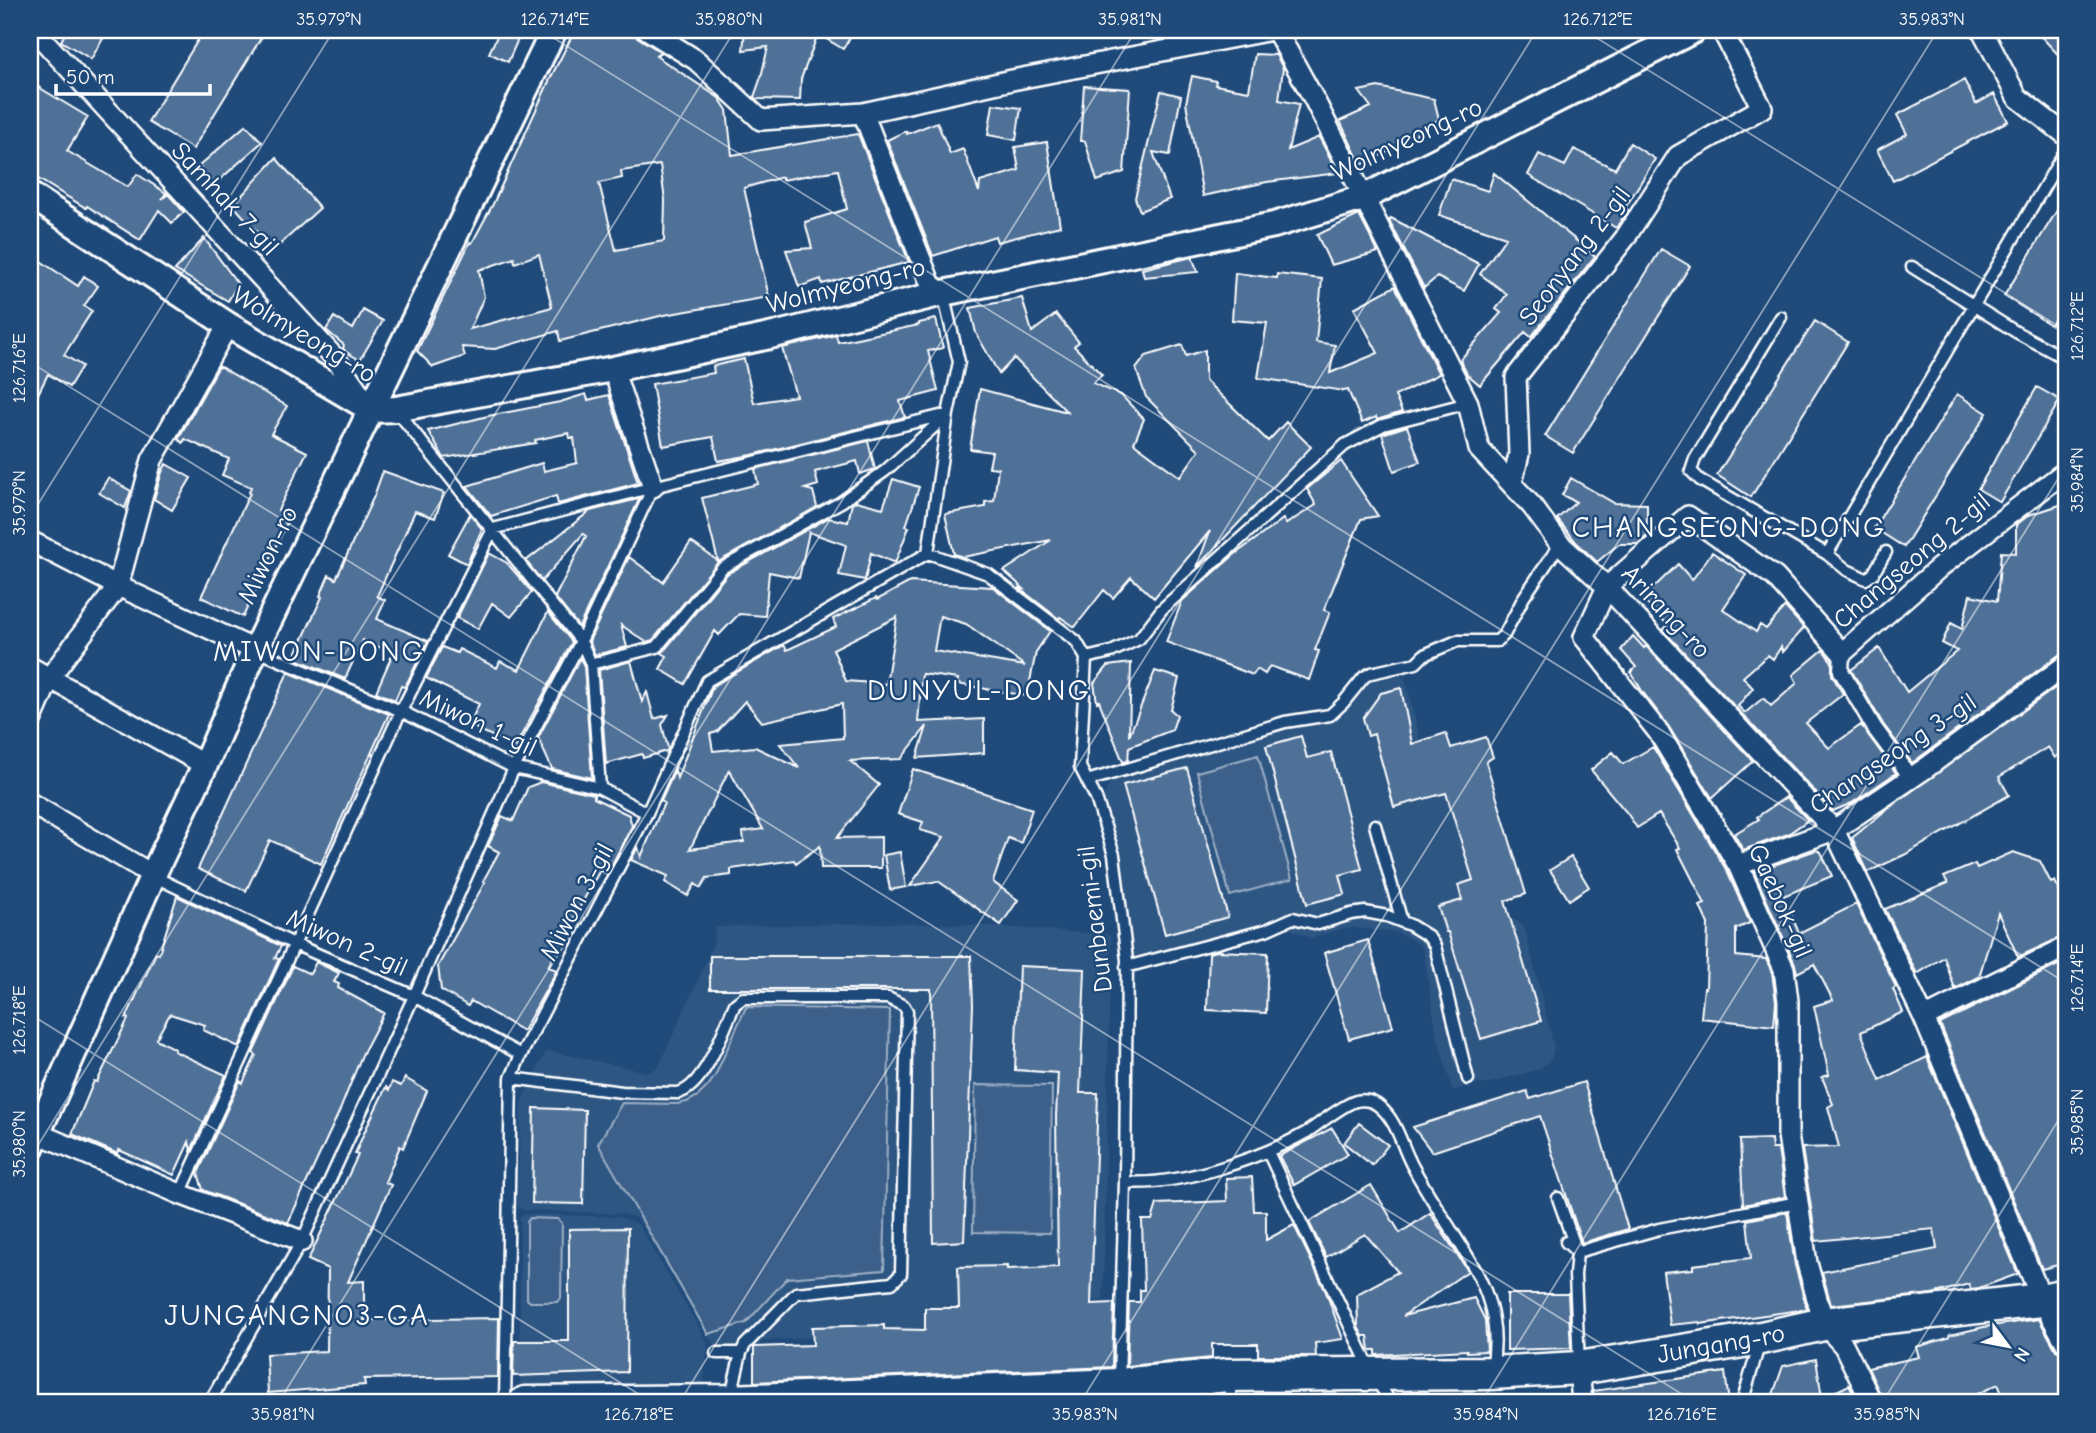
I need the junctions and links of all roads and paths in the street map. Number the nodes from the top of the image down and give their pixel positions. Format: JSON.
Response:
{"nodes":[{"id":1,"x":34,"y":30,"type":"edge"},
{"id":2,"x":554,"y":30,"type":"edge"},
{"id":3,"x":648,"y":30,"type":"edge"},
{"id":4,"x":1274,"y":30,"type":"edge"},
{"id":5,"x":1694,"y":30,"type":"edge"},
{"id":6,"x":1722,"y":30,"type":"edge"},
{"id":7,"x":1983,"y":30,"type":"edge"},
{"id":8,"x":863,"y":113,"type":"junction"},
{"id":9,"x":2065,"y":144,"type":"edge"},
{"id":10,"x":30,"y":195,"type":"edge"},
{"id":11,"x":1363,"y":198,"type":"junction"},
{"id":12,"x":1912,"y":267,"type":"dead end"},
{"id":13,"x":943,"y":293,"type":"junction"},
{"id":14,"x":1973,"y":306,"type":"junction"},
{"id":15,"x":1781,"y":317,"type":"dead end"},
{"id":16,"x":228,"y":325,"type":"junction"},
{"id":17,"x":2066,"y":359,"type":"edge"},
{"id":18,"x":613,"y":369,"type":"junction"},
{"id":19,"x":1468,"y":403,"type":"junction"},
{"id":20,"x":384,"y":410,"type":"junction"},
{"id":21,"x":948,"y":414,"type":"junction"},
{"id":22,"x":2066,"y":471,"type":"edge"},
{"id":23,"x":1513,"y":483,"type":"junction"},
{"id":24,"x":653,"y":486,"type":"junction"},
{"id":25,"x":493,"y":529,"type":"junction"},
{"id":26,"x":30,"y":541,"type":"edge"},
{"id":27,"x":1560,"y":544,"type":"junction"},
{"id":28,"x":1886,"y":552,"type":"dead end"},
{"id":29,"x":928,"y":553,"type":"junction"},
{"id":30,"x":1827,"y":554,"type":"junction"},
{"id":31,"x":118,"y":586,"type":"junction"},
{"id":32,"x":1607,"y":587,"type":"junction"},
{"id":33,"x":581,"y":641,"type":"junction"},
{"id":34,"x":255,"y":650,"type":"junction"},
{"id":35,"x":1842,"y":653,"type":"junction"},
{"id":36,"x":1086,"y":658,"type":"junction"},
{"id":37,"x":591,"y":664,"type":"junction"},
{"id":38,"x":2066,"y":665,"type":"edge"},
{"id":39,"x":30,"y":667,"type":"edge"},
{"id":40,"x":50,"y":677,"type":"junction"},
{"id":41,"x":401,"y":711,"type":"junction"},
{"id":42,"x":30,"y":723,"type":"edge"},
{"id":43,"x":205,"y":765,"type":"junction"},
{"id":44,"x":514,"y":768,"type":"junction"},
{"id":45,"x":1911,"y":777,"type":"junction"},
{"id":46,"x":1087,"y":781,"type":"junction"},
{"id":47,"x":600,"y":788,"type":"junction"},
{"id":48,"x":30,"y":803,"type":"edge"},
{"id":49,"x":647,"y":813,"type":"junction"},
{"id":50,"x":1375,"y":825,"type":"dead end"},
{"id":51,"x":1834,"y":830,"type":"junction"},
{"id":52,"x":1738,"y":865,"type":"junction"},
{"id":53,"x":153,"y":876,"type":"junction"},
{"id":54,"x":1402,"y":922,"type":"junction"},
{"id":55,"x":294,"y":944,"type":"junction"},
{"id":56,"x":2066,"y":947,"type":"edge"},
{"id":57,"x":1126,"y":967,"type":"junction"},
{"id":58,"x":414,"y":996,"type":"junction"},
{"id":59,"x":1924,"y":1018,"type":"junction"},
{"id":60,"x":521,"y":1055,"type":"junction"},
{"id":61,"x":511,"y":1078,"type":"junction"},
{"id":62,"x":1468,"y":1079,"type":"dead end"},
{"id":63,"x":32,"y":1138,"type":"edge"},
{"id":64,"x":1268,"y":1152,"type":"junction"},
{"id":65,"x":1125,"y":1182,"type":"junction"},
{"id":66,"x":180,"y":1194,"type":"junction"},
{"id":67,"x":1558,"y":1198,"type":"dead end"},
{"id":68,"x":1798,"y":1202,"type":"junction"},
{"id":69,"x":302,"y":1241,"type":"junction"},
{"id":70,"x":1566,"y":1242,"type":"dead end"},
{"id":71,"x":1577,"y":1252,"type":"junction"},
{"id":72,"x":2054,"y":1298,"type":"edge"},
{"id":73,"x":1824,"y":1324,"type":"junction"},
{"id":74,"x":1761,"y":1338,"type":"junction"},
{"id":75,"x":2066,"y":1343,"type":"edge"},
{"id":76,"x":716,"y":1353,"type":"dead end"},
{"id":77,"x":741,"y":1353,"type":"junction"},
{"id":78,"x":1579,"y":1368,"type":"junction"},
{"id":79,"x":1372,"y":1373,"type":"junction"},
{"id":80,"x":1491,"y":1373,"type":"junction"},
{"id":81,"x":1230,"y":1389,"type":"edge"},
{"id":82,"x":1119,"y":1394,"type":"edge"},
{"id":83,"x":729,"y":1402,"type":"edge"},
{"id":84,"x":209,"y":1403,"type":"edge"},
{"id":85,"x":505,"y":1403,"type":"edge"},
{"id":86,"x":525,"y":1403,"type":"edge"},
{"id":87,"x":1391,"y":1403,"type":"edge"},
{"id":88,"x":1582,"y":1403,"type":"edge"},
{"id":89,"x":1742,"y":1403,"type":"edge"},
{"id":90,"x":1872,"y":1403,"type":"edge"}],
"edges":[{"from":1,"to":20,"type":"street","name":"Samhak 7-gil"},
{"from":2,"to":20,"type":"street","name":"Miwon-ro"},
{"from":3,"to":8,"type":"street"},
{"from":4,"to":8,"type":"street"},
{"from":4,"to":11,"type":"street","name":"Arirang-ro"},
{"from":5,"to":11,"type":"street","name":"Wolmyeong-ro"},
{"from":6,"to":23,"type":"street","name":"Seonyang 2-gil"},
{"from":7,"to":9,"type":"street"},
{"from":8,"to":13,"type":"street"},
{"from":9,"to":14,"type":"lane"},
{"from":10,"to":16,"type":"street","name":"Wolmyeong-ro"},
{"from":11,"to":13,"type":"street","name":"Wolmyeong-ro"},
{"from":11,"to":19,"type":"street","name":"Arirang-ro"},
{"from":12,"to":14,"type":"lane"},
{"from":13,"to":18,"type":"street","name":"Wolmyeong-ro"},
{"from":13,"to":21,"type":"lane"},
{"from":14,"to":17,"type":"lane"},
{"from":14,"to":30,"type":"lane"},
{"from":15,"to":30,"type":"lane"},
{"from":16,"to":20,"type":"street","name":"Wolmyeong-ro"},
{"from":16,"to":31,"type":"street"},
{"from":18,"to":20,"type":"street","name":"Wolmyeong-ro"},
{"from":18,"to":24,"type":"street"},
{"from":19,"to":23,"type":"street","name":"Arirang-ro"},
{"from":19,"to":36,"type":"lane"},
{"from":20,"to":25,"type":"lane"},
{"from":20,"to":34,"type":"street","name":"Miwon-ro"},
{"from":21,"to":24,"type":"lane"},
{"from":21,"to":29,"type":"lane"},
{"from":21,"to":37,"type":"lane"},
{"from":22,"to":35,"type":"street","name":"Changseong 2-gil"},
{"from":23,"to":27,"type":"street","name":"Arirang-ro"},
{"from":24,"to":25,"type":"lane"},
{"from":24,"to":33,"type":"lane"},
{"from":25,"to":33,"type":"lane"},
{"from":25,"to":41,"type":"lane"},
{"from":26,"to":31,"type":"street"},
{"from":27,"to":32,"type":"street","name":"Arirang-ro"},
{"from":27,"to":46,"type":"lane"},
{"from":28,"to":30,"type":"lane"},
{"from":29,"to":36,"type":"lane"},
{"from":29,"to":49,"type":"lane","name":"Miwon 3-gil"},
{"from":31,"to":34,"type":"street"},
{"from":31,"to":40,"type":"street"},
{"from":32,"to":35,"type":"street","name":"Changseong 2-gil"},
{"from":32,"to":51,"type":"street","name":"Arirang-ro"},
{"from":32,"to":52,"type":"street","name":"Gaebok-gil"},
{"from":33,"to":37,"type":"lane"},
{"from":33,"to":44,"type":"lane"},
{"from":34,"to":41,"type":"lane","name":"Miwon 1-gil"},
{"from":34,"to":43,"type":"street","name":"Miwon-ro"},
{"from":35,"to":45,"type":"street"},
{"from":36,"to":46,"type":"lane","name":"Dunbaemi-gil"},
{"from":37,"to":47,"type":"lane"},
{"from":38,"to":45,"type":"street","name":"Changseong 3-gil"},
{"from":39,"to":40,"type":"street"},
{"from":40,"to":42,"type":"street"},
{"from":40,"to":43,"type":"street"},
{"from":41,"to":44,"type":"lane","name":"Miwon 1-gil"},
{"from":41,"to":55,"type":"lane"},
{"from":43,"to":53,"type":"street","name":"Miwon-ro"},
{"from":44,"to":47,"type":"lane","name":"Miwon 1-gil"},
{"from":44,"to":58,"type":"lane"},
{"from":45,"to":51,"type":"street","name":"Changseong 3-gil"},
{"from":46,"to":57,"type":"lane","name":"Dunbaemi-gil"},
{"from":47,"to":49,"type":"lane","name":"Miwon 1-gil"},
{"from":48,"to":53,"type":"street"},
{"from":49,"to":60,"type":"lane","name":"Miwon 3-gil"},
{"from":50,"to":54,"type":"lane"},
{"from":51,"to":52,"type":"street","name":"Changseong 3-gil"},
{"from":51,"to":59,"type":"street","name":"Arirang-ro"},
{"from":52,"to":68,"type":"street","name":"Gaebok-gil"},
{"from":53,"to":55,"type":"lane","name":"Miwon 2-gil"},
{"from":53,"to":63,"type":"street","name":"Miwon-ro"},
{"from":54,"to":57,"type":"lane"},
{"from":54,"to":62,"type":"lane"},
{"from":55,"to":58,"type":"lane","name":"Miwon 2-gil"},
{"from":55,"to":66,"type":"lane"},
{"from":56,"to":59,"type":"street"},
{"from":57,"to":65,"type":"lane","name":"Dunbaemi-gil"},
{"from":58,"to":60,"type":"lane","name":"Miwon 2-gil"},
{"from":58,"to":69,"type":"lane"},
{"from":59,"to":72,"type":"street","name":"Arirang-ro"},
{"from":60,"to":61,"type":"lane","name":"Miwon 3-gil"},
{"from":61,"to":77,"type":"lane"},
{"from":61,"to":85,"type":"lane","name":"Miwon 3-gil"},
{"from":63,"to":66,"type":"street"},
{"from":64,"to":65,"type":"lane"},
{"from":64,"to":79,"type":"lane"},
{"from":64,"to":80,"type":"lane"},
{"from":65,"to":82,"type":"lane","name":"Dunbaemi-gil"},
{"from":66,"to":69,"type":"street"},
{"from":67,"to":71,"type":"lane"},
{"from":68,"to":71,"type":"lane"},
{"from":68,"to":73,"type":"street","name":"Gaebok-gil"},
{"from":69,"to":84,"type":"lane"},
{"from":70,"to":71,"type":"lane"},
{"from":71,"to":78,"type":"lane"},
{"from":72,"to":73,"type":"main road","name":"Jungang-ro"},
{"from":72,"to":75,"type":"street","name":"Arirang-ro"},
{"from":73,"to":74,"type":"main road","name":"Jungang-ro"},
{"from":73,"to":90,"type":"street"},
{"from":74,"to":78,"type":"main road","name":"Jungang-ro"},
{"from":74,"to":89,"type":"lane"},
{"from":76,"to":77,"type":"lane"},
{"from":77,"to":83,"type":"lane"},
{"from":78,"to":80,"type":"main road","name":"Jungang-ro"},
{"from":78,"to":88,"type":"street"},
{"from":79,"to":80,"type":"main road","name":"Jungang-ro"},
{"from":79,"to":81,"type":"main road","name":"Jungang-ro"},
{"from":79,"to":87,"type":"lane"},
{"from":81,"to":82,"type":"main road","name":"Jungang-ro"},
{"from":82,"to":83,"type":"main road","name":"Jungang-ro"},
{"from":83,"to":86,"type":"main road","name":"Jungang-ro"}]}
